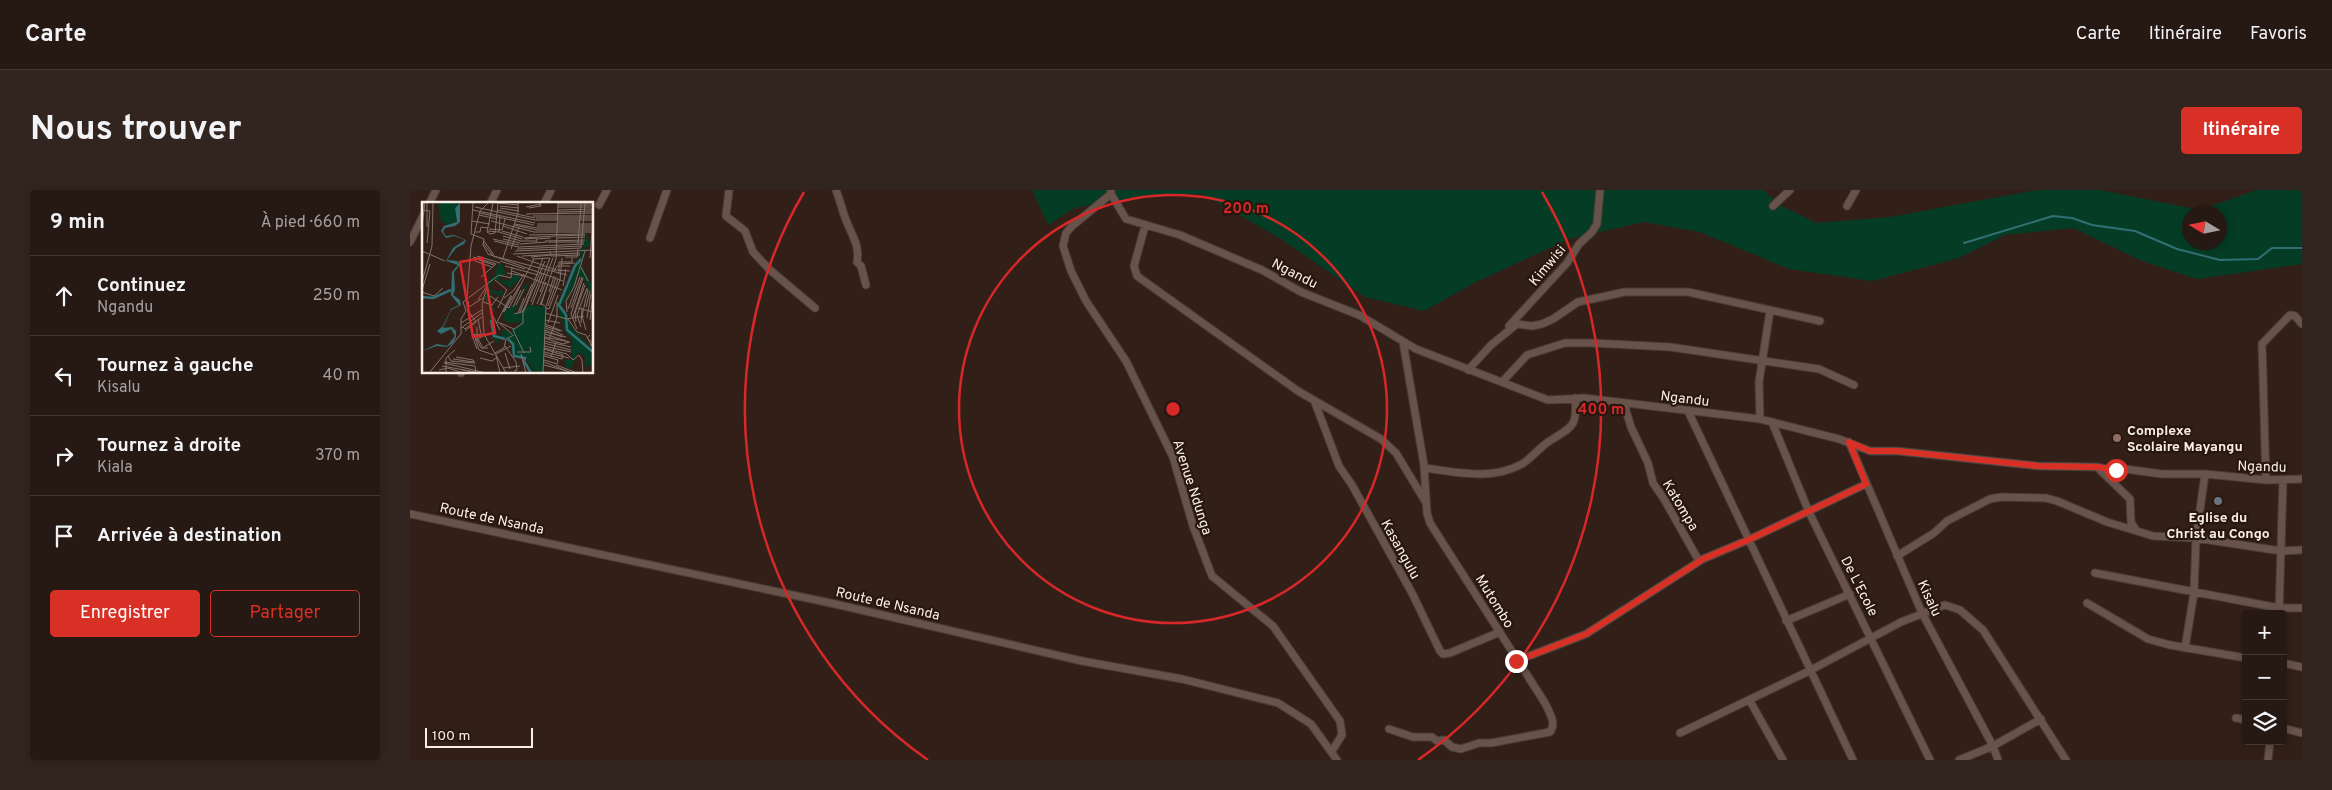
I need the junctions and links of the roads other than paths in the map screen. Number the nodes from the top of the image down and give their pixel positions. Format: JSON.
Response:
{"nodes":[{"id":1,"x":436,"y":190,"type":"edge"},
{"id":2,"x":497,"y":190,"type":"edge"},
{"id":3,"x":551,"y":190,"type":"edge"},
{"id":4,"x":607,"y":190,"type":"edge"},
{"id":5,"x":667,"y":190,"type":"edge"},
{"id":6,"x":729,"y":190,"type":"edge"},
{"id":7,"x":836,"y":190,"type":"edge"},
{"id":8,"x":1600,"y":190,"type":"edge"},
{"id":9,"x":1790,"y":190,"type":"edge"},
{"id":10,"x":1856,"y":190,"type":"edge"},
{"id":11,"x":1111,"y":192,"type":"edge"},
{"id":12,"x":430,"y":202,"type":"edge"},
{"id":13,"x":491,"y":202,"type":"edge"},
{"id":14,"x":545,"y":202,"type":"edge"},
{"id":15,"x":599,"y":205,"type":"dead end"},
{"id":16,"x":1774,"y":206,"type":"dead end"},
{"id":17,"x":1848,"y":206,"type":"dead end"},
{"id":18,"x":422,"y":218,"type":"edge"},
{"id":19,"x":1145,"y":226,"type":"junction"},
{"id":20,"x":650,"y":238,"type":"dead end"},
{"id":21,"x":410,"y":242,"type":"edge"},
{"id":22,"x":866,"y":285,"type":"dead end"},
{"id":23,"x":814,"y":308,"type":"dead end"},
{"id":24,"x":1770,"y":311,"type":"junction"},
{"id":25,"x":1820,"y":321,"type":"dead end"},
{"id":26,"x":2302,"y":324,"type":"edge"},
{"id":27,"x":1403,"y":342,"type":"junction"},
{"id":28,"x":1492,"y":345,"type":"junction"},
{"id":29,"x":1763,"y":360,"type":"junction"},
{"id":30,"x":1468,"y":370,"type":"junction"},
{"id":31,"x":1503,"y":381,"type":"junction"},
{"id":32,"x":1854,"y":385,"type":"dead end"},
{"id":33,"x":1575,"y":398,"type":"junction"},
{"id":34,"x":1314,"y":400,"type":"junction"},
{"id":35,"x":1624,"y":404,"type":"junction"},
{"id":36,"x":1688,"y":411,"type":"junction"},
{"id":37,"x":1760,"y":420,"type":"junction"},
{"id":38,"x":1772,"y":422,"type":"junction"},
{"id":39,"x":1849,"y":442,"type":"junction"},
{"id":40,"x":2097,"y":467,"type":"junction"},
{"id":41,"x":1424,"y":468,"type":"junction"},
{"id":42,"x":2205,"y":474,"type":"junction"},
{"id":43,"x":2302,"y":479,"type":"edge"},
{"id":44,"x":2266,"y":480,"type":"junction"},
{"id":45,"x":2283,"y":480,"type":"junction"},
{"id":46,"x":1866,"y":484,"type":"junction"},
{"id":47,"x":1426,"y":501,"type":"junction"},
{"id":48,"x":1809,"y":512,"type":"junction"},
{"id":49,"x":410,"y":514,"type":"edge"},
{"id":50,"x":2136,"y":530,"type":"junction"},
{"id":51,"x":2196,"y":538,"type":"junction"},
{"id":52,"x":1748,"y":540,"type":"junction"},
{"id":53,"x":2302,"y":550,"type":"edge"},
{"id":54,"x":2281,"y":551,"type":"junction"},
{"id":55,"x":1897,"y":556,"type":"junction"},
{"id":56,"x":1699,"y":561,"type":"junction"},
{"id":57,"x":2095,"y":573,"type":"dead end"},
{"id":58,"x":2194,"y":593,"type":"junction"},
{"id":59,"x":1850,"y":594,"type":"junction"},
{"id":60,"x":2087,"y":603,"type":"dead end"},
{"id":61,"x":2302,"y":608,"type":"edge"},
{"id":62,"x":2274,"y":610,"type":"edge"},
{"id":63,"x":2279,"y":610,"type":"edge"},
{"id":64,"x":2287,"y":610,"type":"edge"},
{"id":65,"x":1922,"y":613,"type":"junction"},
{"id":66,"x":1786,"y":621,"type":"junction"},
{"id":67,"x":1500,"y":632,"type":"junction"},
{"id":68,"x":1872,"y":638,"type":"junction"},
{"id":69,"x":2185,"y":648,"type":"junction"},
{"id":70,"x":2242,"y":657,"type":"edge"},
{"id":71,"x":1516,"y":661,"type":"junction"},
{"id":72,"x":2287,"y":664,"type":"edge"},
{"id":73,"x":2302,"y":667,"type":"edge"},
{"id":74,"x":1809,"y":671,"type":"junction"},
{"id":75,"x":1750,"y":701,"type":"junction"},
{"id":76,"x":2236,"y":718,"type":"dead end"},
{"id":77,"x":2041,"y":719,"type":"junction"},
{"id":78,"x":2242,"y":719,"type":"edge"},
{"id":79,"x":1389,"y":729,"type":"dead end"},
{"id":80,"x":2287,"y":729,"type":"edge"},
{"id":81,"x":1680,"y":733,"type":"dead end"},
{"id":82,"x":2302,"y":734,"type":"edge"},
{"id":83,"x":2270,"y":745,"type":"edge"},
{"id":84,"x":1993,"y":746,"type":"junction"},
{"id":85,"x":1332,"y":751,"type":"junction"},
{"id":86,"x":1337,"y":760,"type":"edge"},
{"id":87,"x":1783,"y":760,"type":"edge"},
{"id":88,"x":1852,"y":760,"type":"edge"},
{"id":89,"x":1930,"y":760,"type":"edge"},
{"id":90,"x":1959,"y":760,"type":"edge"},
{"id":91,"x":1998,"y":760,"type":"edge"},
{"id":92,"x":2066,"y":760,"type":"edge"},
{"id":93,"x":2268,"y":760,"type":"edge"}],
"edges":[{"from":1,"to":12,"type":"street"},
{"from":2,"to":13,"type":"street"},
{"from":3,"to":14,"type":"street"},
{"from":4,"to":15,"type":"street"},
{"from":5,"to":20,"type":"street"},
{"from":6,"to":23,"type":"street"},
{"from":7,"to":22,"type":"street"},
{"from":8,"to":28,"type":"street","name":"Kimwisi"},
{"from":9,"to":16,"type":"street"},
{"from":10,"to":17,"type":"street"},
{"from":11,"to":19,"type":"street","name":"Ngandu"},
{"from":11,"to":85,"type":"street","name":"Avenue Ndunga"},
{"from":18,"to":21,"type":"street"},
{"from":19,"to":27,"type":"street","name":"Ngandu"},
{"from":19,"to":34,"type":"street"},
{"from":24,"to":25,"type":"street"},
{"from":24,"to":28,"type":"street"},
{"from":24,"to":29,"type":"street"},
{"from":26,"to":44,"type":"street"},
{"from":27,"to":30,"type":"street","name":"Ngandu"},
{"from":27,"to":41,"type":"street","name":"Mutombo"},
{"from":28,"to":30,"type":"street"},
{"from":29,"to":31,"type":"street"},
{"from":29,"to":32,"type":"street"},
{"from":29,"to":37,"type":"street"},
{"from":30,"to":31,"type":"street","name":"Ngandu"},
{"from":31,"to":33,"type":"street","name":"Ngandu"},
{"from":33,"to":35,"type":"street","name":"Ngandu"},
{"from":33,"to":41,"type":"street"},
{"from":34,"to":47,"type":"street"},
{"from":34,"to":67,"type":"street","name":"Kasangulu"},
{"from":35,"to":36,"type":"street","name":"Ngandu"},
{"from":35,"to":56,"type":"street","name":"Katompa"},
{"from":36,"to":37,"type":"street","name":"Ngandu"},
{"from":36,"to":52,"type":"street"},
{"from":37,"to":38,"type":"street","name":"Ngandu"},
{"from":38,"to":39,"type":"street","name":"Ngandu"},
{"from":38,"to":48,"type":"street","name":"De L'Ecole"},
{"from":39,"to":40,"type":"street","name":"Ngandu"},
{"from":39,"to":46,"type":"street","name":"Kisalu"},
{"from":40,"to":42,"type":"street","name":"Ngandu"},
{"from":40,"to":50,"type":"street"},
{"from":41,"to":47,"type":"street","name":"Mutombo"},
{"from":42,"to":44,"type":"street","name":"Ngandu"},
{"from":42,"to":51,"type":"street"},
{"from":43,"to":45,"type":"street","name":"Ngandu"},
{"from":44,"to":45,"type":"street","name":"Ngandu"},
{"from":45,"to":54,"type":"street"},
{"from":46,"to":48,"type":"street"},
{"from":46,"to":55,"type":"street","name":"Kisalu"},
{"from":47,"to":67,"type":"street","name":"Mutombo"},
{"from":48,"to":52,"type":"street"},
{"from":48,"to":59,"type":"street","name":"De L'Ecole"},
{"from":49,"to":85,"type":"street","name":"Route de Nsanda"},
{"from":50,"to":51,"type":"street"},
{"from":50,"to":55,"type":"street"},
{"from":51,"to":54,"type":"street"},
{"from":51,"to":58,"type":"street"},
{"from":52,"to":56,"type":"street"},
{"from":52,"to":66,"type":"street"},
{"from":53,"to":54,"type":"street"},
{"from":54,"to":63,"type":"street"},
{"from":55,"to":65,"type":"street","name":"Kisalu"},
{"from":56,"to":71,"type":"street"},
{"from":57,"to":58,"type":"street"},
{"from":58,"to":62,"type":"street"},
{"from":58,"to":69,"type":"street"},
{"from":59,"to":66,"type":"street"},
{"from":59,"to":68,"type":"street","name":"De L'Ecole"},
{"from":60,"to":69,"type":"street"},
{"from":61,"to":64,"type":"street"},
{"from":65,"to":68,"type":"street"},
{"from":65,"to":77,"type":"street"},
{"from":65,"to":84,"type":"street","name":"Kisalu"},
{"from":66,"to":74,"type":"street"},
{"from":67,"to":71,"type":"street","name":"Mutombo"},
{"from":68,"to":74,"type":"street"},
{"from":68,"to":89,"type":"street","name":"De L'Ecole"},
{"from":69,"to":70,"type":"street"},
{"from":71,"to":79,"type":"street","name":"Mutombo"},
{"from":72,"to":73,"type":"street"},
{"from":74,"to":75,"type":"street"},
{"from":74,"to":88,"type":"street"},
{"from":75,"to":81,"type":"street"},
{"from":75,"to":87,"type":"street"},
{"from":76,"to":78,"type":"street"},
{"from":77,"to":84,"type":"street"},
{"from":77,"to":92,"type":"street"},
{"from":80,"to":82,"type":"street"},
{"from":83,"to":93,"type":"street"},
{"from":84,"to":90,"type":"street"},
{"from":84,"to":91,"type":"street","name":"Kisalu"},
{"from":85,"to":86,"type":"street","name":"Route de Nsanda"}]}
